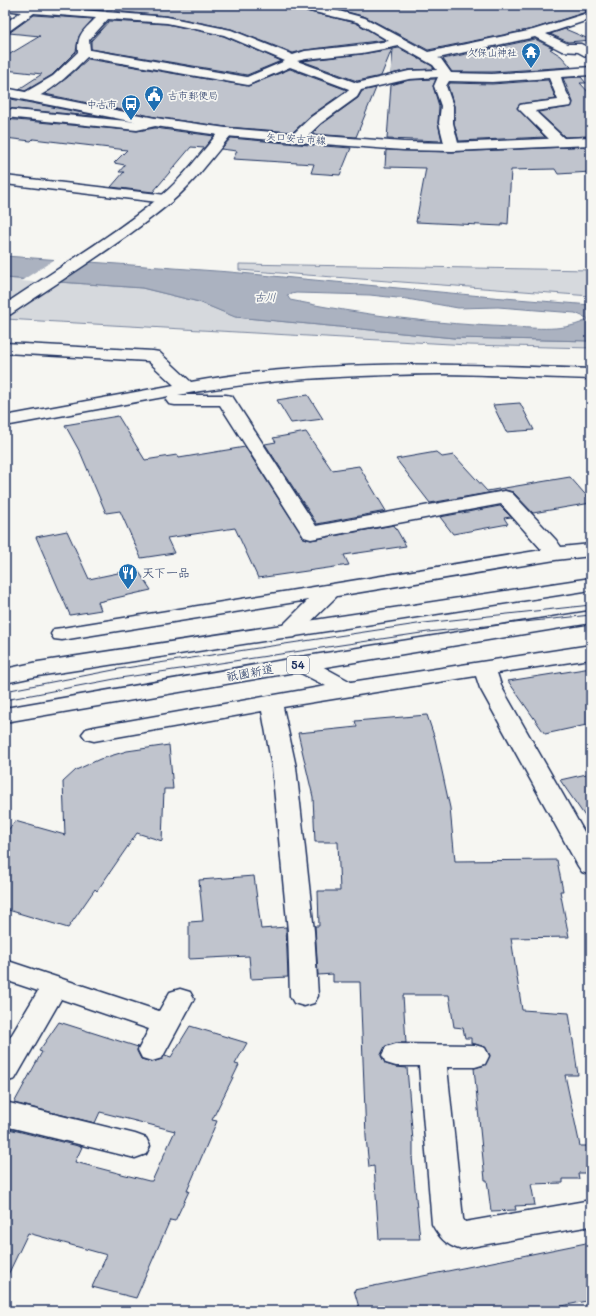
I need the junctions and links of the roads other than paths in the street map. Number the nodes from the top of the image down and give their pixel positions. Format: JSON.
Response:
{"nodes":[{"id":1,"x":297,"y":5,"type":"edge"},
{"id":2,"x":314,"y":6,"type":"edge"},
{"id":3,"x":5,"y":7,"type":"edge"},
{"id":4,"x":38,"y":7,"type":"edge"},
{"id":5,"x":105,"y":15,"type":"junction"},
{"id":6,"x":591,"y":15,"type":"edge"},
{"id":7,"x":5,"y":29,"type":"edge"},
{"id":8,"x":536,"y":33,"type":"junction"},
{"id":9,"x":401,"y":42,"type":"junction"},
{"id":10,"x":84,"y":54,"type":"junction"},
{"id":11,"x":591,"y":55,"type":"edge"},
{"id":12,"x":428,"y":56,"type":"junction"},
{"id":13,"x":291,"y":61,"type":"junction"},
{"id":14,"x":591,"y":71,"type":"edge"},
{"id":15,"x":554,"y":73,"type":"junction"},
{"id":16,"x":446,"y":75,"type":"junction"},
{"id":17,"x":356,"y":87,"type":"junction"},
{"id":18,"x":5,"y":92,"type":"edge"},
{"id":19,"x":29,"y":96,"type":"junction"},
{"id":20,"x":5,"y":113,"type":"edge"},
{"id":21,"x":155,"y":122,"type":"junction"},
{"id":22,"x":226,"y":132,"type":"junction"},
{"id":23,"x":297,"y":138,"type":"junction"},
{"id":24,"x":591,"y":141,"type":"edge"},
{"id":25,"x":561,"y":143,"type":"junction"},
{"id":26,"x":452,"y":147,"type":"junction"},
{"id":27,"x":5,"y":180,"type":"edge"},
{"id":28,"x":166,"y":199,"type":"junction"},
{"id":29,"x":5,"y":311,"type":"edge"},
{"id":30,"x":5,"y":348,"type":"edge"},
{"id":31,"x":591,"y":374,"type":"edge"},
{"id":32,"x":187,"y":388,"type":"junction"},
{"id":33,"x":82,"y":407,"type":"junction"},
{"id":34,"x":5,"y":421,"type":"edge"},
{"id":35,"x":591,"y":550,"type":"edge"},
{"id":36,"x":555,"y":554,"type":"junction"},
{"id":37,"x":591,"y":584,"type":"edge"},
{"id":38,"x":330,"y":591,"type":"junction"},
{"id":39,"x":591,"y":617,"type":"edge"},
{"id":40,"x":287,"y":632,"type":"junction"},
{"id":41,"x":62,"y":634,"type":"dead end"},
{"id":42,"x":591,"y":652,"type":"edge"},
{"id":43,"x":301,"y":664,"type":"junction"},
{"id":44,"x":484,"y":668,"type":"junction"},
{"id":45,"x":5,"y":676,"type":"edge"},
{"id":46,"x":348,"y":690,"type":"junction"},
{"id":47,"x":271,"y":704,"type":"junction"},
{"id":48,"x":5,"y":715,"type":"edge"},
{"id":49,"x":94,"y":734,"type":"dead end"},
{"id":50,"x":591,"y":866,"type":"edge"},
{"id":51,"x":5,"y":970,"type":"edge"},
{"id":52,"x":55,"y":986,"type":"junction"},
{"id":53,"x":304,"y":996,"type":"dead end"},
{"id":54,"x":180,"y":999,"type":"dead end"},
{"id":55,"x":166,"y":1024,"type":"junction"},
{"id":56,"x":152,"y":1050,"type":"dead end"},
{"id":57,"x":396,"y":1055,"type":"dead end"},
{"id":58,"x":432,"y":1056,"type":"junction"},
{"id":59,"x":475,"y":1056,"type":"dead end"},
{"id":60,"x":5,"y":1071,"type":"edge"},
{"id":61,"x":5,"y":1114,"type":"edge"},
{"id":62,"x":135,"y":1146,"type":"dead end"},
{"id":63,"x":591,"y":1213,"type":"edge"}],
"edges":[{"from":1,"to":2,"type":"main road"},
{"from":2,"to":9,"type":"main road"},
{"from":3,"to":4,"type":"main road"},
{"from":4,"to":5,"type":"main road"},
{"from":4,"to":7,"type":"main road"},
{"from":5,"to":10,"type":"main road"},
{"from":5,"to":13,"type":"main road"},
{"from":6,"to":8,"type":"main road"},
{"from":8,"to":11,"type":"main road"},
{"from":8,"to":12,"type":"main road"},
{"from":9,"to":12,"type":"main road"},
{"from":9,"to":13,"type":"main road"},
{"from":10,"to":13,"type":"main road"},
{"from":10,"to":19,"type":"main road"},
{"from":12,"to":16,"type":"main road"},
{"from":13,"to":17,"type":"main road"},
{"from":14,"to":15,"type":"main road"},
{"from":15,"to":16,"type":"main road"},
{"from":15,"to":25,"type":"main road"},
{"from":16,"to":17,"type":"main road"},
{"from":16,"to":26,"type":"main road"},
{"from":17,"to":23,"type":"main road"},
{"from":18,"to":19,"type":"main road","name":"矢口安古市線"},
{"from":19,"to":21,"type":"main road","name":"矢口安古市線"},
{"from":20,"to":21,"type":"main road"},
{"from":21,"to":22,"type":"main road","name":"矢口安古市線"},
{"from":22,"to":23,"type":"main road","name":"矢口安古市線"},
{"from":22,"to":28,"type":"main road"},
{"from":23,"to":26,"type":"main road","name":"矢口安古市線"},
{"from":24,"to":25,"type":"main road","name":"矢口安古市線"},
{"from":25,"to":26,"type":"main road","name":"矢口安古市線"},
{"from":27,"to":28,"type":"main road"},
{"from":28,"to":29,"type":"main road"},
{"from":30,"to":32,"type":"main road"},
{"from":31,"to":32,"type":"main road"},
{"from":32,"to":33,"type":"main road"},
{"from":33,"to":34,"type":"main road"},
{"from":33,"to":36,"type":"main road"},
{"from":35,"to":36,"type":"main road"},
{"from":36,"to":38,"type":"main road"},
{"from":37,"to":40,"type":"main road"},
{"from":38,"to":40,"type":"main road"},
{"from":38,"to":41,"type":"main road"},
{"from":39,"to":43,"type":"main road","name":"祇園新道","number":"54"},
{"from":40,"to":45,"type":"main road"},
{"from":42,"to":44,"type":"main road"},
{"from":43,"to":46,"type":"main road"},
{"from":43,"to":48,"type":"main road","name":"祇園新道","number":"54"},
{"from":44,"to":46,"type":"main road"},
{"from":44,"to":50,"type":"main road"},
{"from":46,"to":47,"type":"main road"},
{"from":47,"to":49,"type":"main road"},
{"from":47,"to":53,"type":"main road"},
{"from":51,"to":52,"type":"main road"},
{"from":52,"to":55,"type":"main road"},
{"from":52,"to":60,"type":"main road"},
{"from":54,"to":55,"type":"main road"},
{"from":55,"to":56,"type":"main road"},
{"from":57,"to":58,"type":"main road"},
{"from":58,"to":59,"type":"main road"},
{"from":58,"to":63,"type":"main road"},
{"from":61,"to":62,"type":"main road"}]}
